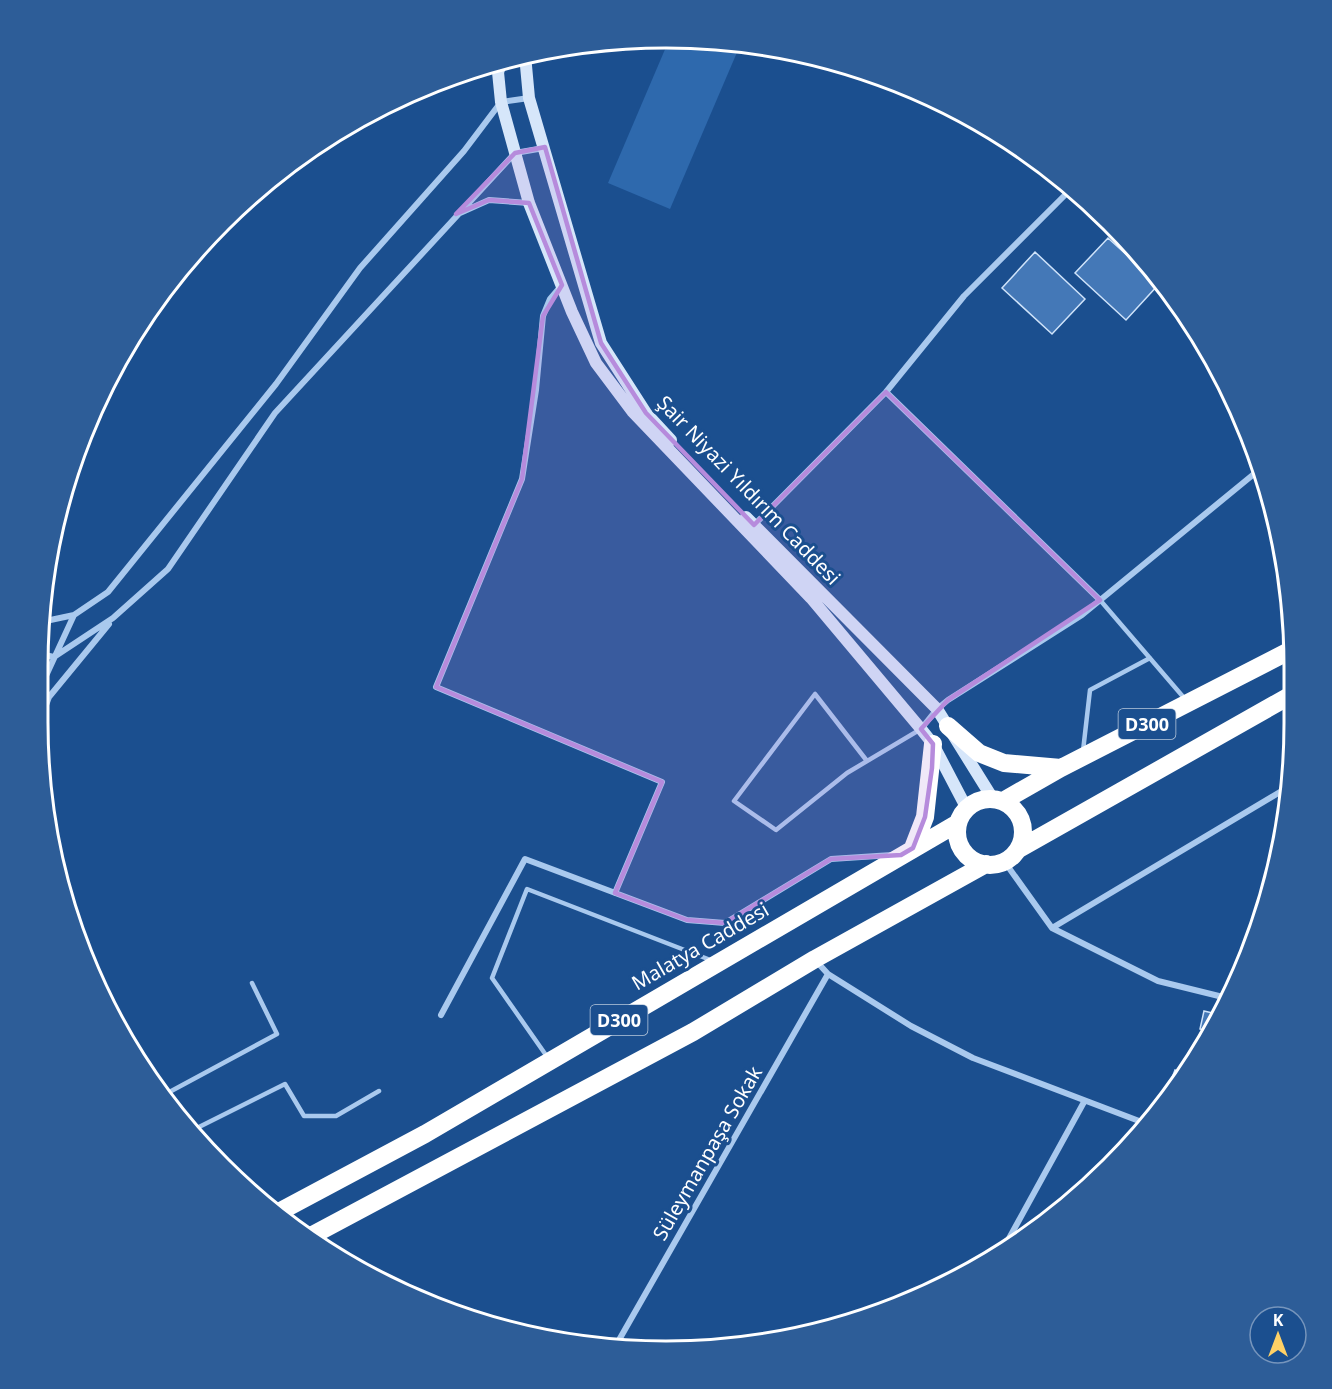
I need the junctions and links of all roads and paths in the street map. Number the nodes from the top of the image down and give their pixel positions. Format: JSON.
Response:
{"nodes":[{"id":1,"x":526,"y":64,"type":"edge"},
{"id":2,"x":498,"y":71,"type":"edge"},
{"id":3,"x":529,"y":98,"type":"junction"},
{"id":4,"x":501,"y":102,"type":"junction"},
{"id":5,"x":545,"y":147,"type":"junction"},
{"id":6,"x":515,"y":153,"type":"junction"},
{"id":7,"x":1065,"y":195,"type":"edge"},
{"id":8,"x":529,"y":203,"type":"junction"},
{"id":9,"x":456,"y":214,"type":"junction"},
{"id":10,"x":562,"y":285,"type":"junction"},
{"id":11,"x":886,"y":392,"type":"junction"},
{"id":12,"x":1253,"y":474,"type":"edge"},
{"id":13,"x":754,"y":525,"type":"junction"},
{"id":14,"x":1100,"y":600,"type":"junction"},
{"id":15,"x":74,"y":615,"type":"junction"},
{"id":16,"x":113,"y":618,"type":"junction"},
{"id":17,"x":50,"y":619,"type":"edge"},
{"id":18,"x":1284,"y":654,"type":"edge"},
{"id":19,"x":48,"y":656,"type":"edge"},
{"id":20,"x":54,"y":657,"type":"junction"},
{"id":21,"x":1150,"y":658,"type":"junction"},
{"id":22,"x":48,"y":671,"type":"edge"},
{"id":23,"x":1284,"y":699,"type":"edge"},
{"id":24,"x":48,"y":700,"type":"edge"},
{"id":25,"x":1188,"y":703,"type":"junction"},
{"id":26,"x":937,"y":709,"type":"junction"},
{"id":27,"x":948,"y":726,"type":"junction"},
{"id":28,"x":921,"y":729,"type":"junction"},
{"id":29,"x":933,"y":744,"type":"junction"},
{"id":30,"x":1082,"y":758,"type":"junction"},
{"id":31,"x":867,"y":761,"type":"junction"},
{"id":32,"x":1060,"y":768,"type":"junction"},
{"id":33,"x":1280,"y":792,"type":"edge"},
{"id":34,"x":998,"y":800,"type":"junction"},
{"id":35,"x":963,"y":816,"type":"junction"},
{"id":36,"x":1018,"y":849,"type":"junction"},
{"id":37,"x":907,"y":851,"type":"junction"},
{"id":38,"x":1005,"y":861,"type":"junction"},
{"id":39,"x":986,"y":864,"type":"junction"},
{"id":40,"x":615,"y":893,"type":"junction"},
{"id":41,"x":1052,"y":928,"type":"junction"},
{"id":42,"x":815,"y":959,"type":"junction"},
{"id":43,"x":717,"y":963,"type":"junction"},
{"id":44,"x":828,"y":975,"type":"junction"},
{"id":45,"x":252,"y":983,"type":"dead end"},
{"id":46,"x":1220,"y":996,"type":"edge"},
{"id":47,"x":441,"y":1015,"type":"dead end"},
{"id":48,"x":549,"y":1061,"type":"junction"},
{"id":49,"x":170,"y":1091,"type":"edge"},
{"id":50,"x":379,"y":1091,"type":"dead end"},
{"id":51,"x":1084,"y":1102,"type":"junction"},
{"id":52,"x":1138,"y":1121,"type":"edge"},
{"id":53,"x":199,"y":1127,"type":"edge"},
{"id":54,"x":285,"y":1209,"type":"edge"},
{"id":55,"x":317,"y":1233,"type":"edge"},
{"id":56,"x":1010,"y":1236,"type":"edge"},
{"id":57,"x":619,"y":1339,"type":"edge"}],
"edges":[{"from":1,"to":3,"type":"street","name":"Şair Niyazi Yıldırım Caddesi"},
{"from":2,"to":4,"type":"street"},
{"from":3,"to":4,"type":"street"},
{"from":3,"to":5,"type":"street","name":"Şair Niyazi Yıldırım Caddesi"},
{"from":4,"to":6,"type":"street"},
{"from":4,"to":15,"type":"street"},
{"from":5,"to":6,"type":"street"},
{"from":5,"to":13,"type":"street","name":"Şair Niyazi Yıldırım Caddesi"},
{"from":6,"to":8,"type":"street"},
{"from":6,"to":9,"type":"street"},
{"from":7,"to":11,"type":"street"},
{"from":8,"to":9,"type":"street"},
{"from":8,"to":10,"type":"street"},
{"from":9,"to":16,"type":"street"},
{"from":10,"to":28,"type":"street"},
{"from":10,"to":40,"type":"street"},
{"from":11,"to":13,"type":"street"},
{"from":11,"to":14,"type":"street"},
{"from":12,"to":14,"type":"street"},
{"from":13,"to":26,"type":"street","name":"Şair Niyazi Yıldırım Caddesi"},
{"from":14,"to":21,"type":"lane"},
{"from":14,"to":26,"type":"street"},
{"from":15,"to":17,"type":"street"},
{"from":15,"to":20,"type":"street"},
{"from":16,"to":20,"type":"street"},
{"from":16,"to":24,"type":"street"},
{"from":18,"to":25,"type":"highway","number":"D300"},
{"from":19,"to":20,"type":"street"},
{"from":20,"to":22,"type":"street"},
{"from":21,"to":25,"type":"lane"},
{"from":21,"to":30,"type":"lane"},
{"from":23,"to":36,"type":"highway","number":"D300"},
{"from":25,"to":30,"type":"highway","number":"D300"},
{"from":26,"to":27,"type":"street","name":"Şair Niyazi Yıldırım Caddesi"},
{"from":26,"to":28,"type":"street"},
{"from":27,"to":32,"type":"highway"},
{"from":27,"to":34,"type":"street","name":"Şair Niyazi Yıldırım Caddesi"},
{"from":28,"to":29,"type":"street"},
{"from":28,"to":31,"type":"lane"},
{"from":29,"to":35,"type":"street"},
{"from":29,"to":37,"type":"highway"},
{"from":30,"to":32,"type":"highway","number":"D300"},
{"from":31,"to":31,"type":"lane"},
{"from":32,"to":34,"type":"highway","number":"D300"},
{"from":33,"to":41,"type":"street"},
{"from":34,"to":35,"type":"highway"},
{"from":34,"to":36,"type":"highway"},
{"from":35,"to":37,"type":"highway","name":"Malatya Caddesi","number":"D300"},
{"from":35,"to":39,"type":"highway"},
{"from":36,"to":38,"type":"highway"},
{"from":37,"to":40,"type":"street"},
{"from":37,"to":43,"type":"highway","name":"Malatya Caddesi","number":"D300"},
{"from":38,"to":39,"type":"highway"},
{"from":38,"to":41,"type":"street"},
{"from":39,"to":42,"type":"highway","number":"D300"},
{"from":40,"to":47,"type":"street"},
{"from":41,"to":46,"type":"street"},
{"from":42,"to":44,"type":"street"},
{"from":42,"to":55,"type":"highway","number":"D300"},
{"from":43,"to":48,"type":"highway","name":"Malatya Caddesi","number":"D300"},
{"from":43,"to":48,"type":"lane"},
{"from":44,"to":51,"type":"street"},
{"from":44,"to":57,"type":"street","name":"Süleymanpaşa Sokak"},
{"from":45,"to":49,"type":"lane"},
{"from":48,"to":54,"type":"highway","name":"Malatya Caddesi","number":"D300"},
{"from":50,"to":53,"type":"lane"},
{"from":51,"to":52,"type":"street"},
{"from":51,"to":56,"type":"street"}]}
